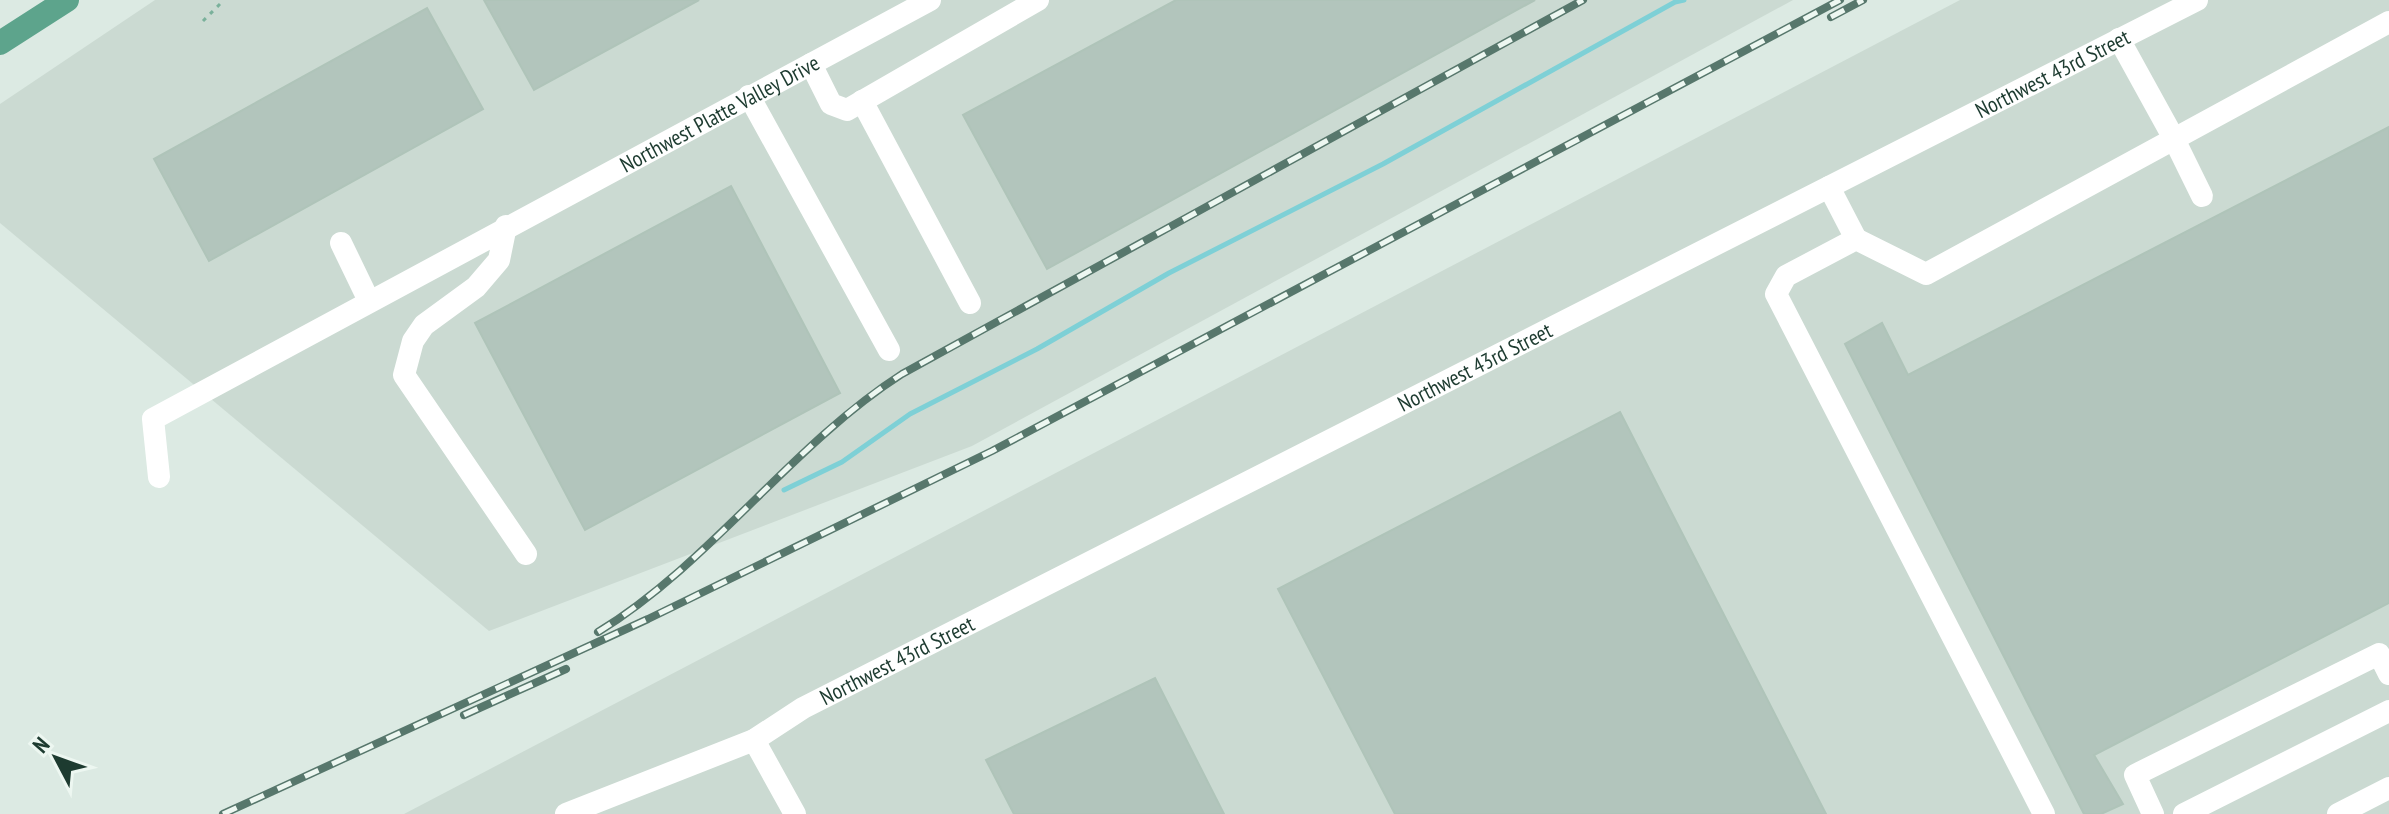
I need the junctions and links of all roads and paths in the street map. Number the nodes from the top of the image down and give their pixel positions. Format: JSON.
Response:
{"nodes":[{"id":1,"x":67,"y":0,"type":"edge"},
{"id":2,"x":224,"y":0,"type":"edge"},
{"id":3,"x":930,"y":0,"type":"edge"},
{"id":4,"x":1038,"y":0,"type":"edge"},
{"id":5,"x":2197,"y":0,"type":"edge"},
{"id":6,"x":203,"y":21,"type":"dead end"},
{"id":7,"x":2389,"y":22,"type":"edge"},
{"id":8,"x":2119,"y":39,"type":"junction"},
{"id":9,"x":0,"y":43,"type":"edge"},
{"id":10,"x":811,"y":64,"type":"junction"},
{"id":11,"x":749,"y":96,"type":"junction"},
{"id":12,"x":862,"y":101,"type":"junction"},
{"id":13,"x":2173,"y":137,"type":"junction"},
{"id":14,"x":1829,"y":187,"type":"junction"},
{"id":15,"x":2202,"y":196,"type":"dead end"},
{"id":16,"x":506,"y":226,"type":"junction"},
{"id":17,"x":1856,"y":239,"type":"junction"},
{"id":18,"x":341,"y":243,"type":"dead end"},
{"id":19,"x":369,"y":301,"type":"junction"},
{"id":20,"x":970,"y":303,"type":"dead end"},
{"id":21,"x":889,"y":350,"type":"dead end"},
{"id":22,"x":159,"y":477,"type":"dead end"},
{"id":23,"x":526,"y":554,"type":"dead end"},
{"id":24,"x":2389,"y":674,"type":"edge"},
{"id":25,"x":2389,"y":711,"type":"edge"},
{"id":26,"x":754,"y":740,"type":"junction"},
{"id":27,"x":2389,"y":788,"type":"edge"},
{"id":28,"x":566,"y":814,"type":"edge"},
{"id":29,"x":795,"y":814,"type":"edge"},
{"id":30,"x":2044,"y":814,"type":"edge"},
{"id":31,"x":2153,"y":814,"type":"edge"},
{"id":32,"x":2184,"y":814,"type":"edge"},
{"id":33,"x":2338,"y":814,"type":"edge"}],
"edges":[{"from":1,"to":9,"type":"main road"},
{"from":2,"to":6,"type":"path"},
{"from":3,"to":10,"type":"street","name":"Northwest Platte Valley Drive"},
{"from":4,"to":12,"type":"street"},
{"from":5,"to":8,"type":"street","name":"Northwest 43rd Street"},
{"from":7,"to":13,"type":"street"},
{"from":8,"to":13,"type":"street"},
{"from":8,"to":14,"type":"street","name":"Northwest 43rd Street"},
{"from":10,"to":11,"type":"street","name":"Northwest Platte Valley Drive"},
{"from":10,"to":12,"type":"street"},
{"from":11,"to":16,"type":"street","name":"Northwest Platte Valley Drive"},
{"from":11,"to":21,"type":"street"},
{"from":12,"to":20,"type":"street"},
{"from":13,"to":15,"type":"street"},
{"from":13,"to":17,"type":"street"},
{"from":14,"to":17,"type":"street"},
{"from":14,"to":26,"type":"street","name":"Northwest 43rd Street"},
{"from":16,"to":19,"type":"street","name":"Northwest Platte Valley Drive"},
{"from":16,"to":23,"type":"street"},
{"from":17,"to":30,"type":"street"},
{"from":18,"to":19,"type":"street"},
{"from":19,"to":22,"type":"street","name":"Northwest Platte Valley Drive"},
{"from":24,"to":31,"type":"street"},
{"from":25,"to":32,"type":"street"},
{"from":26,"to":28,"type":"street","name":"Northwest 43rd Street"},
{"from":26,"to":29,"type":"street"},
{"from":27,"to":33,"type":"street"}]}
